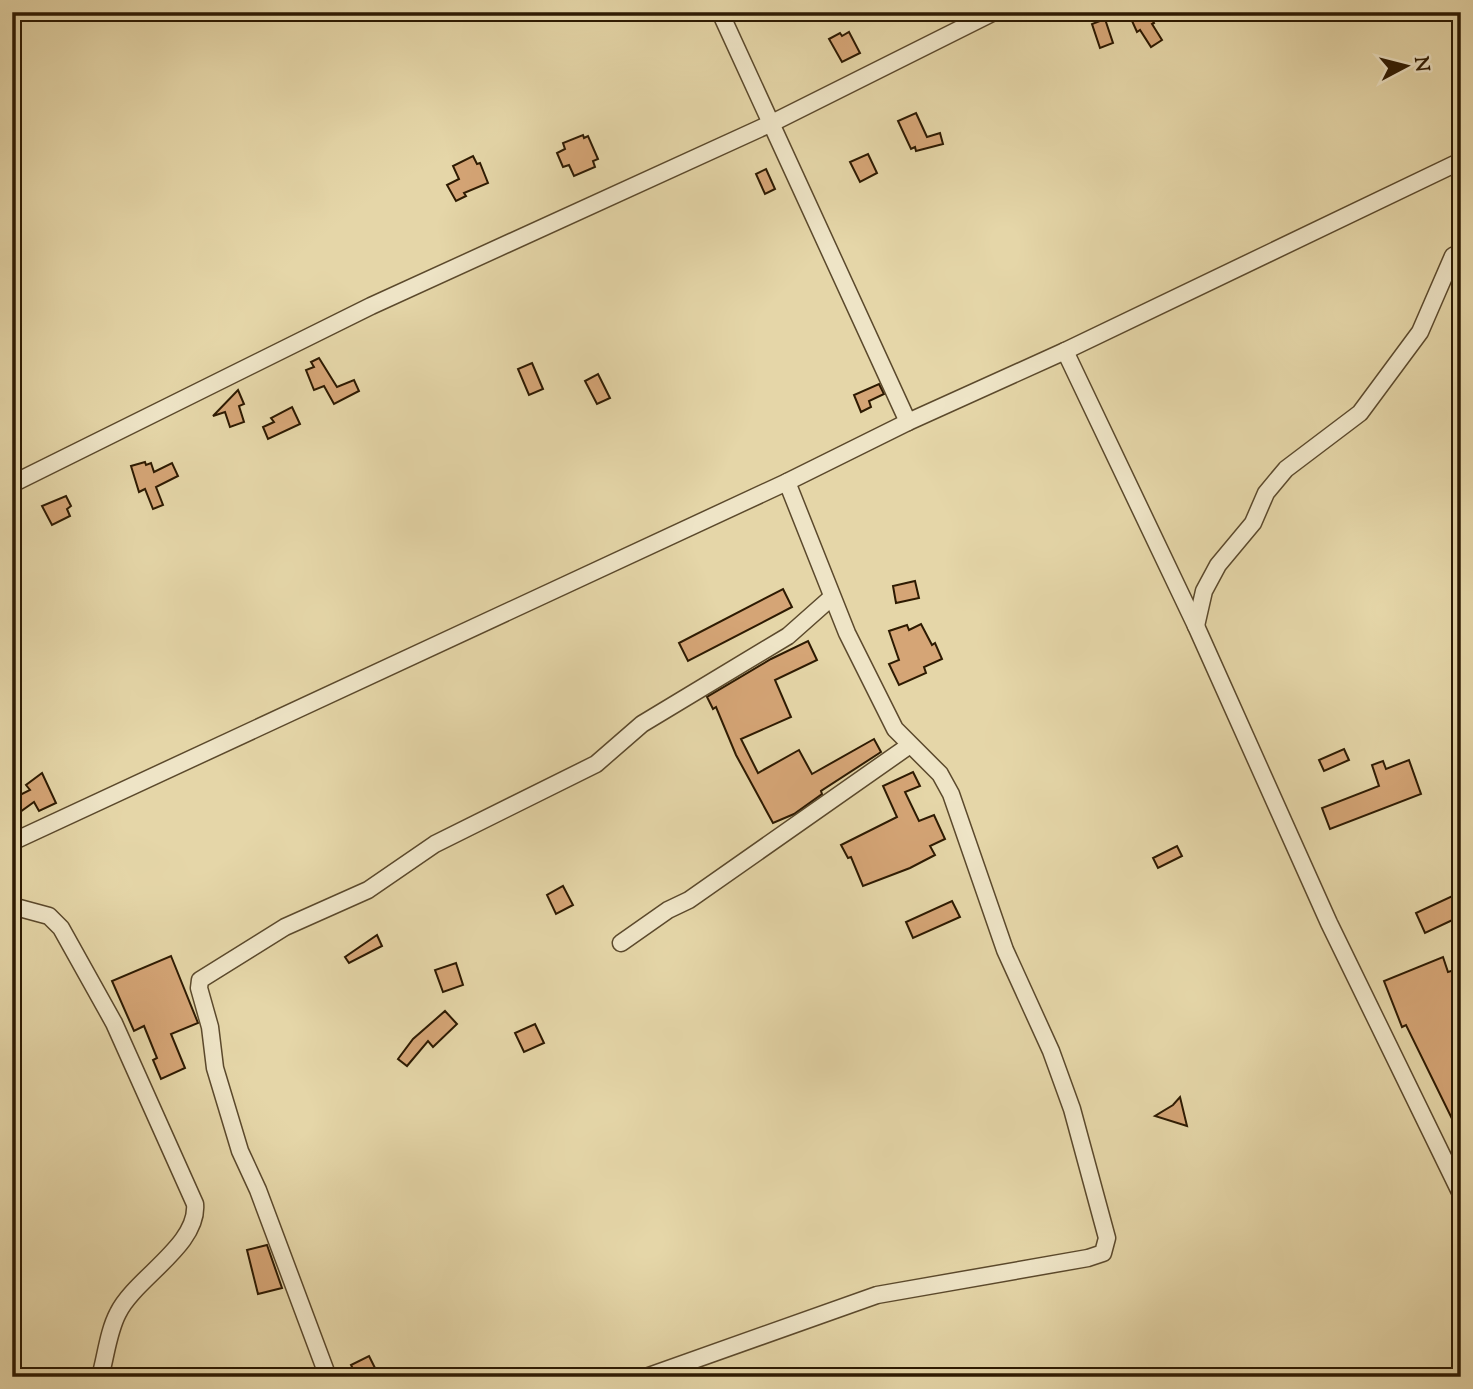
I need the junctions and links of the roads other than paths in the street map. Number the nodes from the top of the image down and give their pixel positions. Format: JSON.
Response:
{"nodes":[{"id":1,"x":720,"y":12,"type":"edge"},
{"id":2,"x":994,"y":12,"type":"edge"},
{"id":3,"x":772,"y":123,"type":"junction"},
{"id":4,"x":1461,"y":162,"type":"edge"},
{"id":5,"x":1461,"y":251,"type":"edge"},
{"id":6,"x":1065,"y":351,"type":"junction"},
{"id":7,"x":908,"y":422,"type":"junction"},
{"id":8,"x":787,"y":482,"type":"junction"},
{"id":9,"x":12,"y":484,"type":"edge"},
{"id":10,"x":832,"y":597,"type":"junction"},
{"id":11,"x":1196,"y":626,"type":"junction"},
{"id":12,"x":910,"y":745,"type":"junction"},
{"id":13,"x":12,"y":842,"type":"edge"},
{"id":14,"x":12,"y":906,"type":"edge"},
{"id":15,"x":621,"y":943,"type":"dead end"},
{"id":16,"x":1461,"y":1194,"type":"edge"},
{"id":17,"x":100,"y":1377,"type":"edge"},
{"id":18,"x":328,"y":1377,"type":"edge"},
{"id":19,"x":646,"y":1377,"type":"edge"}],
"edges":[{"from":1,"to":3,"type":"street"},
{"from":2,"to":3,"type":"street"},
{"from":3,"to":7,"type":"street"},
{"from":3,"to":9,"type":"street"},
{"from":4,"to":6,"type":"street"},
{"from":5,"to":11,"type":"street"},
{"from":6,"to":7,"type":"street"},
{"from":6,"to":11,"type":"street"},
{"from":7,"to":8,"type":"street"},
{"from":8,"to":10,"type":"street"},
{"from":8,"to":13,"type":"street"},
{"from":10,"to":12,"type":"street"},
{"from":10,"to":18,"type":"street"},
{"from":11,"to":16,"type":"street"},
{"from":12,"to":15,"type":"street"},
{"from":12,"to":19,"type":"street"},
{"from":14,"to":17,"type":"street"}]}
